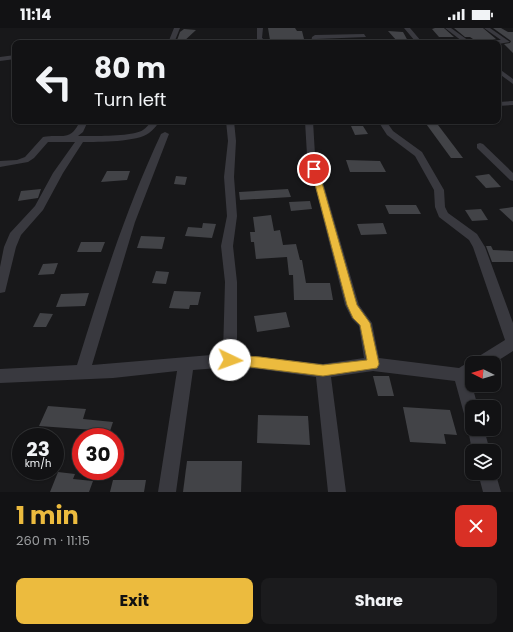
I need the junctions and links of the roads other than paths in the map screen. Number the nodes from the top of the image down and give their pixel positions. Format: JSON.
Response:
{"nodes":[{"id":1,"x":177,"y":28,"type":"edge"},
{"id":2,"x":260,"y":28,"type":"edge"},
{"id":3,"x":359,"y":28,"type":"edge"},
{"id":4,"x":407,"y":28,"type":"edge"},
{"id":5,"x":448,"y":28,"type":"edge"},
{"id":6,"x":487,"y":28,"type":"edge"},
{"id":7,"x":364,"y":36,"type":"junction"},
{"id":8,"x":314,"y":38,"type":"edge"},
{"id":9,"x":172,"y":40,"type":"edge"},
{"id":10,"x":261,"y":40,"type":"edge"},
{"id":11,"x":366,"y":40,"type":"edge"},
{"id":12,"x":417,"y":40,"type":"edge"},
{"id":13,"x":464,"y":40,"type":"edge"},
{"id":14,"x":501,"y":42,"type":"edge"},
{"id":15,"x":12,"y":57,"type":"edge"},
{"id":16,"x":0,"y":59,"type":"edge"},
{"id":17,"x":501,"y":72,"type":"edge"},
{"id":18,"x":513,"y":82,"type":"edge"},
{"id":19,"x":513,"y":103,"type":"edge"},
{"id":20,"x":501,"y":104,"type":"edge"},
{"id":21,"x":83,"y":124,"type":"edge"},
{"id":22,"x":153,"y":124,"type":"edge"},
{"id":23,"x":230,"y":124,"type":"edge"},
{"id":24,"x":310,"y":124,"type":"edge"},
{"id":25,"x":384,"y":124,"type":"edge"},
{"id":26,"x":165,"y":134,"type":"dead end"},
{"id":27,"x":75,"y":139,"type":"junction"},
{"id":28,"x":480,"y":146,"type":"dead end"},
{"id":29,"x":0,"y":164,"type":"edge"},
{"id":30,"x":513,"y":178,"type":"edge"},
{"id":31,"x":0,"y":288,"type":"edge"},
{"id":32,"x":513,"y":343,"type":"edge"},
{"id":33,"x":492,"y":356,"type":"edge"},
{"id":34,"x":230,"y":360,"type":"junction"},
{"id":35,"x":186,"y":363,"type":"junction"},
{"id":36,"x":373,"y":364,"type":"junction"},
{"id":37,"x":323,"y":371,"type":"junction"},
{"id":38,"x":465,"y":371,"type":"edge"},
{"id":39,"x":82,"y":373,"type":"junction"},
{"id":40,"x":0,"y":376,"type":"edge"},
{"id":41,"x":489,"y":480,"type":"edge"},
{"id":42,"x":167,"y":492,"type":"edge"},
{"id":43,"x":337,"y":492,"type":"edge"},
{"id":44,"x":492,"y":492,"type":"edge"}],
"edges":[{"from":1,"to":9,"type":"street"},
{"from":2,"to":10,"type":"street"},
{"from":3,"to":7,"type":"street"},
{"from":4,"to":12,"type":"street"},
{"from":5,"to":13,"type":"street"},
{"from":6,"to":14,"type":"street"},
{"from":7,"to":8,"type":"street"},
{"from":7,"to":11,"type":"street"},
{"from":15,"to":16,"type":"street"},
{"from":17,"to":18,"type":"street"},
{"from":19,"to":20,"type":"street"},
{"from":21,"to":27,"type":"street"},
{"from":22,"to":27,"type":"street"},
{"from":23,"to":34,"type":"street"},
{"from":24,"to":36,"type":"street"},
{"from":25,"to":32,"type":"street"},
{"from":26,"to":39,"type":"street"},
{"from":27,"to":29,"type":"street"},
{"from":27,"to":31,"type":"street"},
{"from":28,"to":30,"type":"street"},
{"from":32,"to":33,"type":"street"},
{"from":34,"to":35,"type":"street"},
{"from":34,"to":37,"type":"street"},
{"from":35,"to":39,"type":"street"},
{"from":35,"to":42,"type":"street"},
{"from":36,"to":37,"type":"street"},
{"from":36,"to":38,"type":"street"},
{"from":37,"to":43,"type":"street"},
{"from":39,"to":40,"type":"street"},
{"from":41,"to":44,"type":"street"}]}
